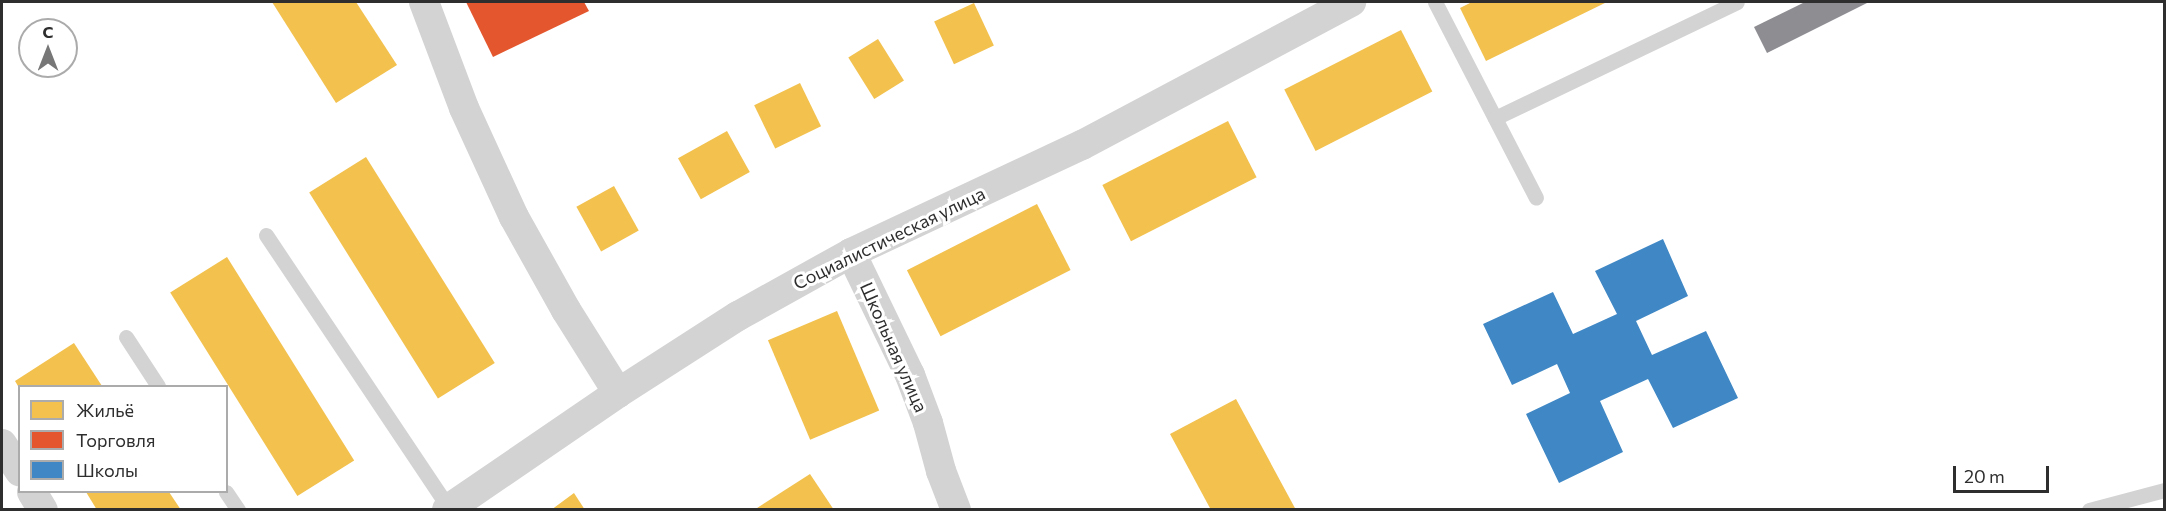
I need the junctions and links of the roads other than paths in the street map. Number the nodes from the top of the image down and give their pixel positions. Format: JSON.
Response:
{"nodes":[{"id":1,"x":424,"y":2,"type":"edge"},
{"id":2,"x":1351,"y":2,"type":"edge"},
{"id":3,"x":1435,"y":2,"type":"edge"},
{"id":4,"x":1737,"y":2,"type":"edge"},
{"id":5,"x":1495,"y":118,"type":"junction"},
{"id":6,"x":1536,"y":198,"type":"dead end"},
{"id":7,"x":266,"y":235,"type":"dead end"},
{"id":8,"x":851,"y":253,"type":"junction"},
{"id":9,"x":126,"y":337,"type":"dead end"},
{"id":10,"x":157,"y":385,"type":"edge"},
{"id":11,"x":618,"y":393,"type":"junction"},
{"id":12,"x":2,"y":444,"type":"edge"},
{"id":13,"x":18,"y":469,"type":"edge"},
{"id":14,"x":2164,"y":490,"type":"edge"},
{"id":15,"x":33,"y":493,"type":"edge"},
{"id":16,"x":227,"y":493,"type":"edge"},
{"id":17,"x":449,"y":509,"type":"edge"},
{"id":18,"x":43,"y":510,"type":"edge"},
{"id":19,"x":238,"y":510,"type":"edge"},
{"id":20,"x":956,"y":510,"type":"edge"},
{"id":21,"x":2090,"y":510,"type":"edge"}],
"edges":[{"from":1,"to":11,"type":"street"},
{"from":2,"to":8,"type":"street","name":"Социалистическая улица"},
{"from":3,"to":5,"type":"lane"},
{"from":4,"to":5,"type":"lane"},
{"from":5,"to":6,"type":"lane"},
{"from":7,"to":17,"type":"lane"},
{"from":8,"to":11,"type":"street","name":"Социалистическая улица"},
{"from":8,"to":20,"type":"street","name":"Школьная улица"},
{"from":9,"to":10,"type":"lane"},
{"from":11,"to":17,"type":"street","name":"Социалистическая улица"},
{"from":12,"to":13,"type":"street"},
{"from":14,"to":21,"type":"lane"},
{"from":15,"to":18,"type":"street"},
{"from":16,"to":19,"type":"lane"}]}
